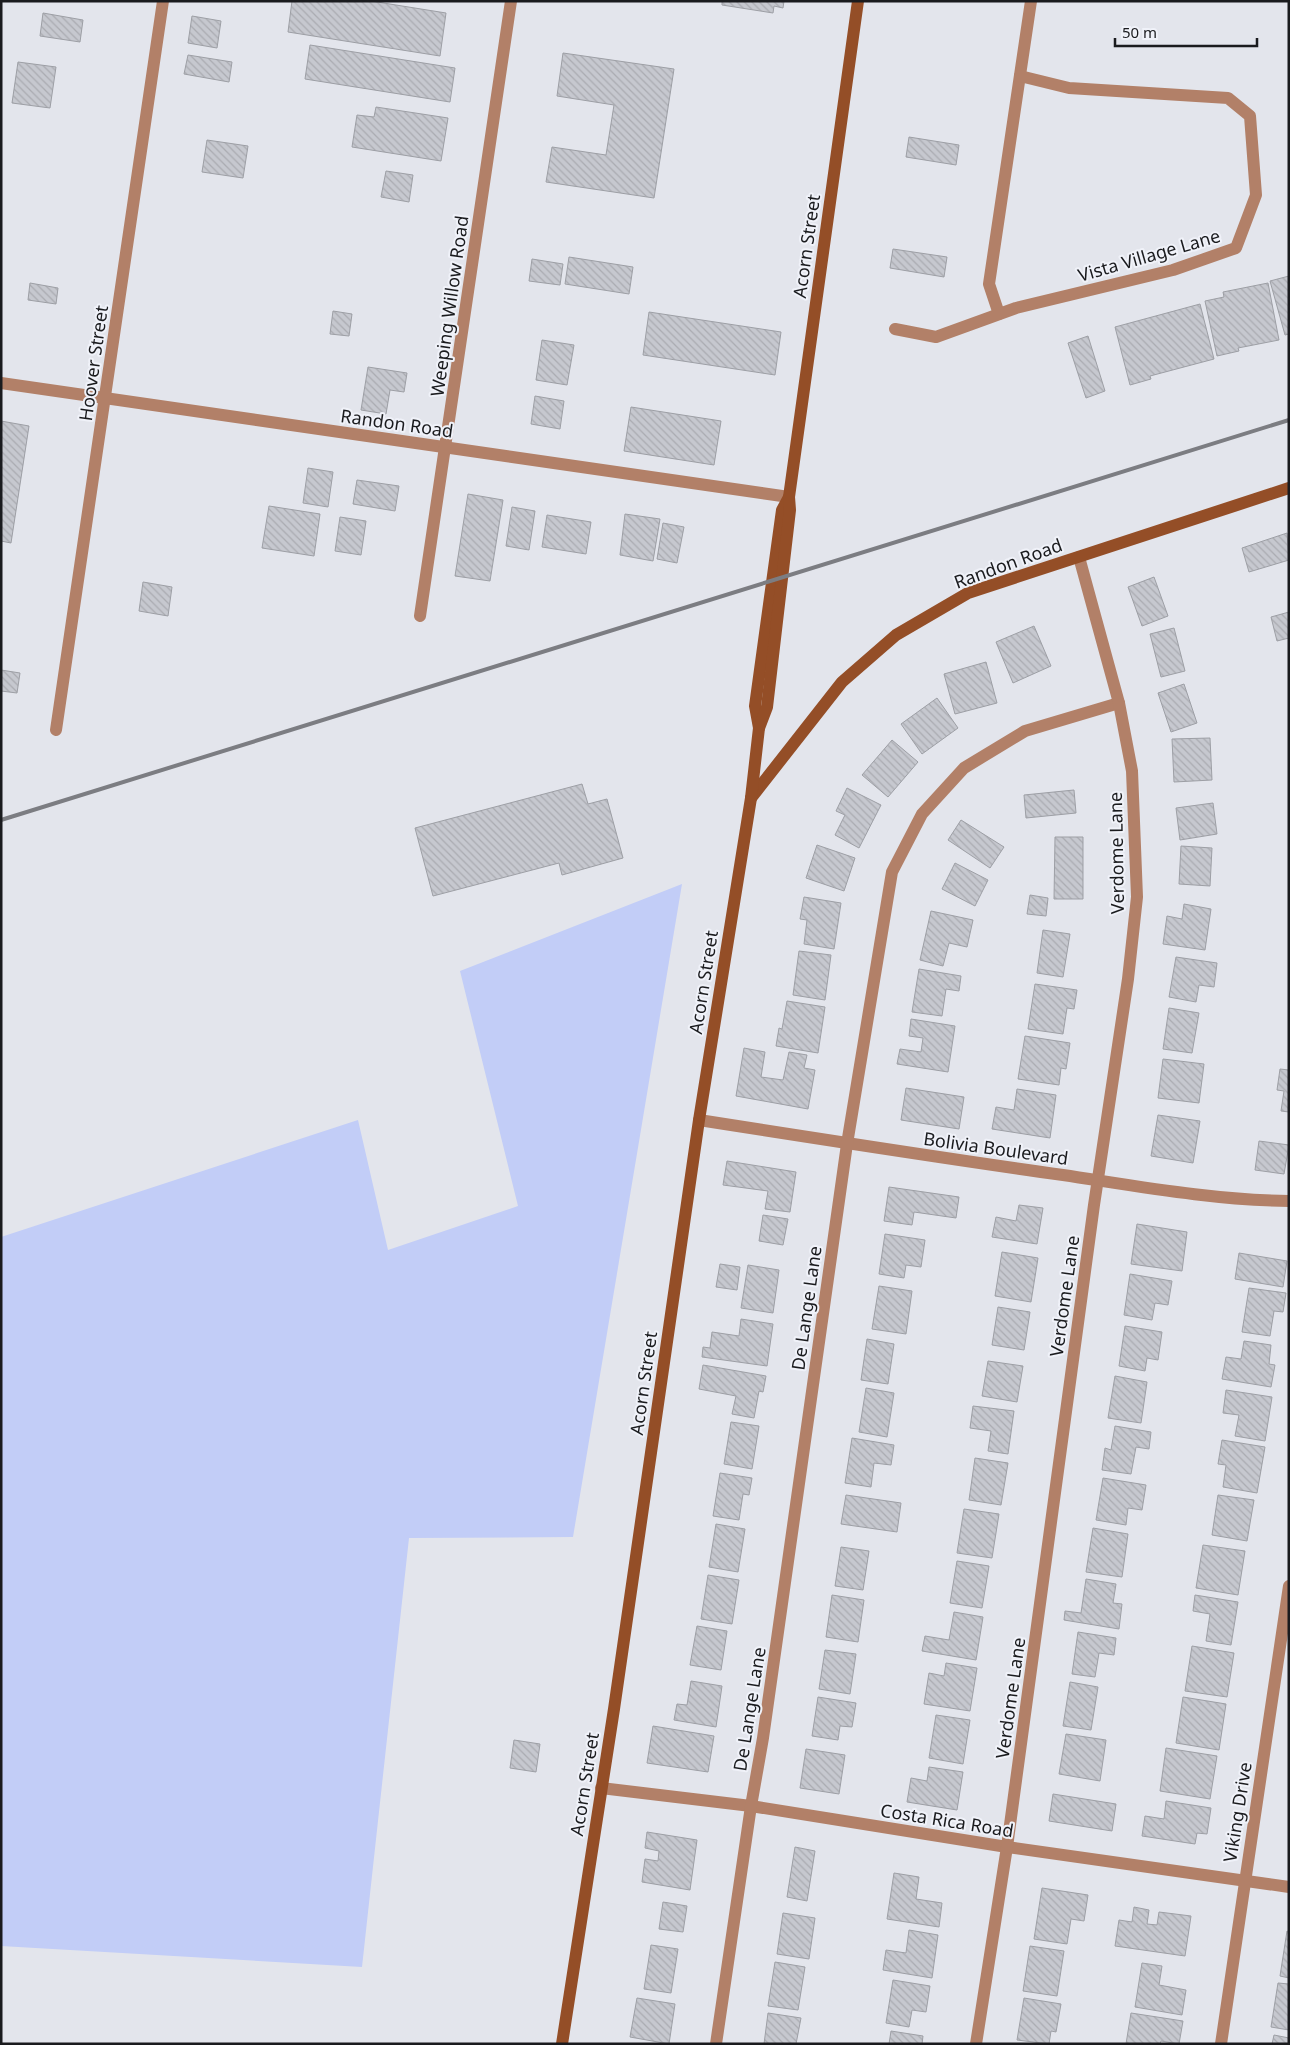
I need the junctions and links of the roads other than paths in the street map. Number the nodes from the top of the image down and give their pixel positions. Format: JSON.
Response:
{"nodes":[{"id":1,"x":164,"y":1,"type":"edge"},
{"id":2,"x":510,"y":1,"type":"edge"},
{"id":3,"x":858,"y":1,"type":"edge"},
{"id":4,"x":1031,"y":1,"type":"edge"},
{"id":5,"x":1020,"y":76,"type":"junction"},
{"id":6,"x":999,"y":314,"type":"junction"},
{"id":7,"x":895,"y":329,"type":"dead end"},
{"id":8,"x":1,"y":382,"type":"edge"},
{"id":9,"x":105,"y":398,"type":"junction"},
{"id":10,"x":445,"y":448,"type":"junction"},
{"id":11,"x":1289,"y":488,"type":"edge"},
{"id":12,"x":789,"y":497,"type":"junction"},
{"id":13,"x":1079,"y":556,"type":"junction"},
{"id":14,"x":420,"y":616,"type":"dead end"},
{"id":15,"x":1119,"y":703,"type":"junction"},
{"id":16,"x":56,"y":730,"type":"dead end"},
{"id":17,"x":751,"y":798,"type":"junction"},
{"id":18,"x":699,"y":1120,"type":"junction"},
{"id":19,"x":847,"y":1144,"type":"junction"},
{"id":20,"x":1098,"y":1180,"type":"junction"},
{"id":21,"x":1289,"y":1201,"type":"edge"},
{"id":22,"x":1289,"y":1586,"type":"edge"},
{"id":23,"x":600,"y":1788,"type":"junction"},
{"id":24,"x":751,"y":1806,"type":"junction"},
{"id":25,"x":1007,"y":1847,"type":"junction"},
{"id":26,"x":1245,"y":1881,"type":"junction"},
{"id":27,"x":1289,"y":1887,"type":"edge"},
{"id":28,"x":562,"y":2044,"type":"edge"},
{"id":29,"x":716,"y":2044,"type":"edge"},
{"id":30,"x":976,"y":2044,"type":"edge"},
{"id":31,"x":1221,"y":2044,"type":"edge"}],
"edges":[{"from":1,"to":9,"type":"street","name":"Hoover Street"},
{"from":2,"to":10,"type":"street","name":"Weeping Willow Road"},
{"from":3,"to":12,"type":"street","name":"Acorn Street"},
{"from":4,"to":5,"type":"street"},
{"from":5,"to":6,"type":"street"},
{"from":5,"to":6,"type":"street","name":"Vista Village Lane"},
{"from":6,"to":7,"type":"street","name":"Vista Village Lane"},
{"from":8,"to":9,"type":"street","name":"Randon Road"},
{"from":9,"to":10,"type":"street","name":"Randon Road"},
{"from":9,"to":16,"type":"street","name":"Hoover Street"},
{"from":10,"to":12,"type":"street","name":"Randon Road"},
{"from":10,"to":14,"type":"street","name":"Weeping Willow Road"},
{"from":11,"to":13,"type":"street","name":"Randon Road"},
{"from":12,"to":17,"type":"street","name":"Acorn Street"},
{"from":13,"to":15,"type":"street","name":"Verdome Lane"},
{"from":13,"to":17,"type":"street","name":"Randon Road"},
{"from":15,"to":19,"type":"street","name":"De Lange Lane"},
{"from":15,"to":20,"type":"street","name":"Verdome Lane"},
{"from":17,"to":18,"type":"street","name":"Acorn Street"},
{"from":18,"to":19,"type":"street","name":"Bolivia Boulevard"},
{"from":18,"to":23,"type":"street","name":"Acorn Street"},
{"from":19,"to":20,"type":"street","name":"Bolivia Boulevard"},
{"from":19,"to":24,"type":"street","name":"De Lange Lane"},
{"from":20,"to":21,"type":"street","name":"Bolivia Boulevard"},
{"from":20,"to":25,"type":"street","name":"Verdome Lane"},
{"from":22,"to":26,"type":"street","name":"Viking Drive"},
{"from":23,"to":24,"type":"street","name":"Costa Rica Road"},
{"from":23,"to":28,"type":"street","name":"Acorn Street"},
{"from":24,"to":25,"type":"street","name":"Costa Rica Road"},
{"from":24,"to":29,"type":"street","name":"De Lange Lane"},
{"from":25,"to":26,"type":"street","name":"Costa Rica Road"},
{"from":25,"to":30,"type":"street","name":"Verdome Lane"},
{"from":26,"to":27,"type":"street","name":"Costa Rica Road"},
{"from":26,"to":31,"type":"street","name":"Viking Drive"}]}
